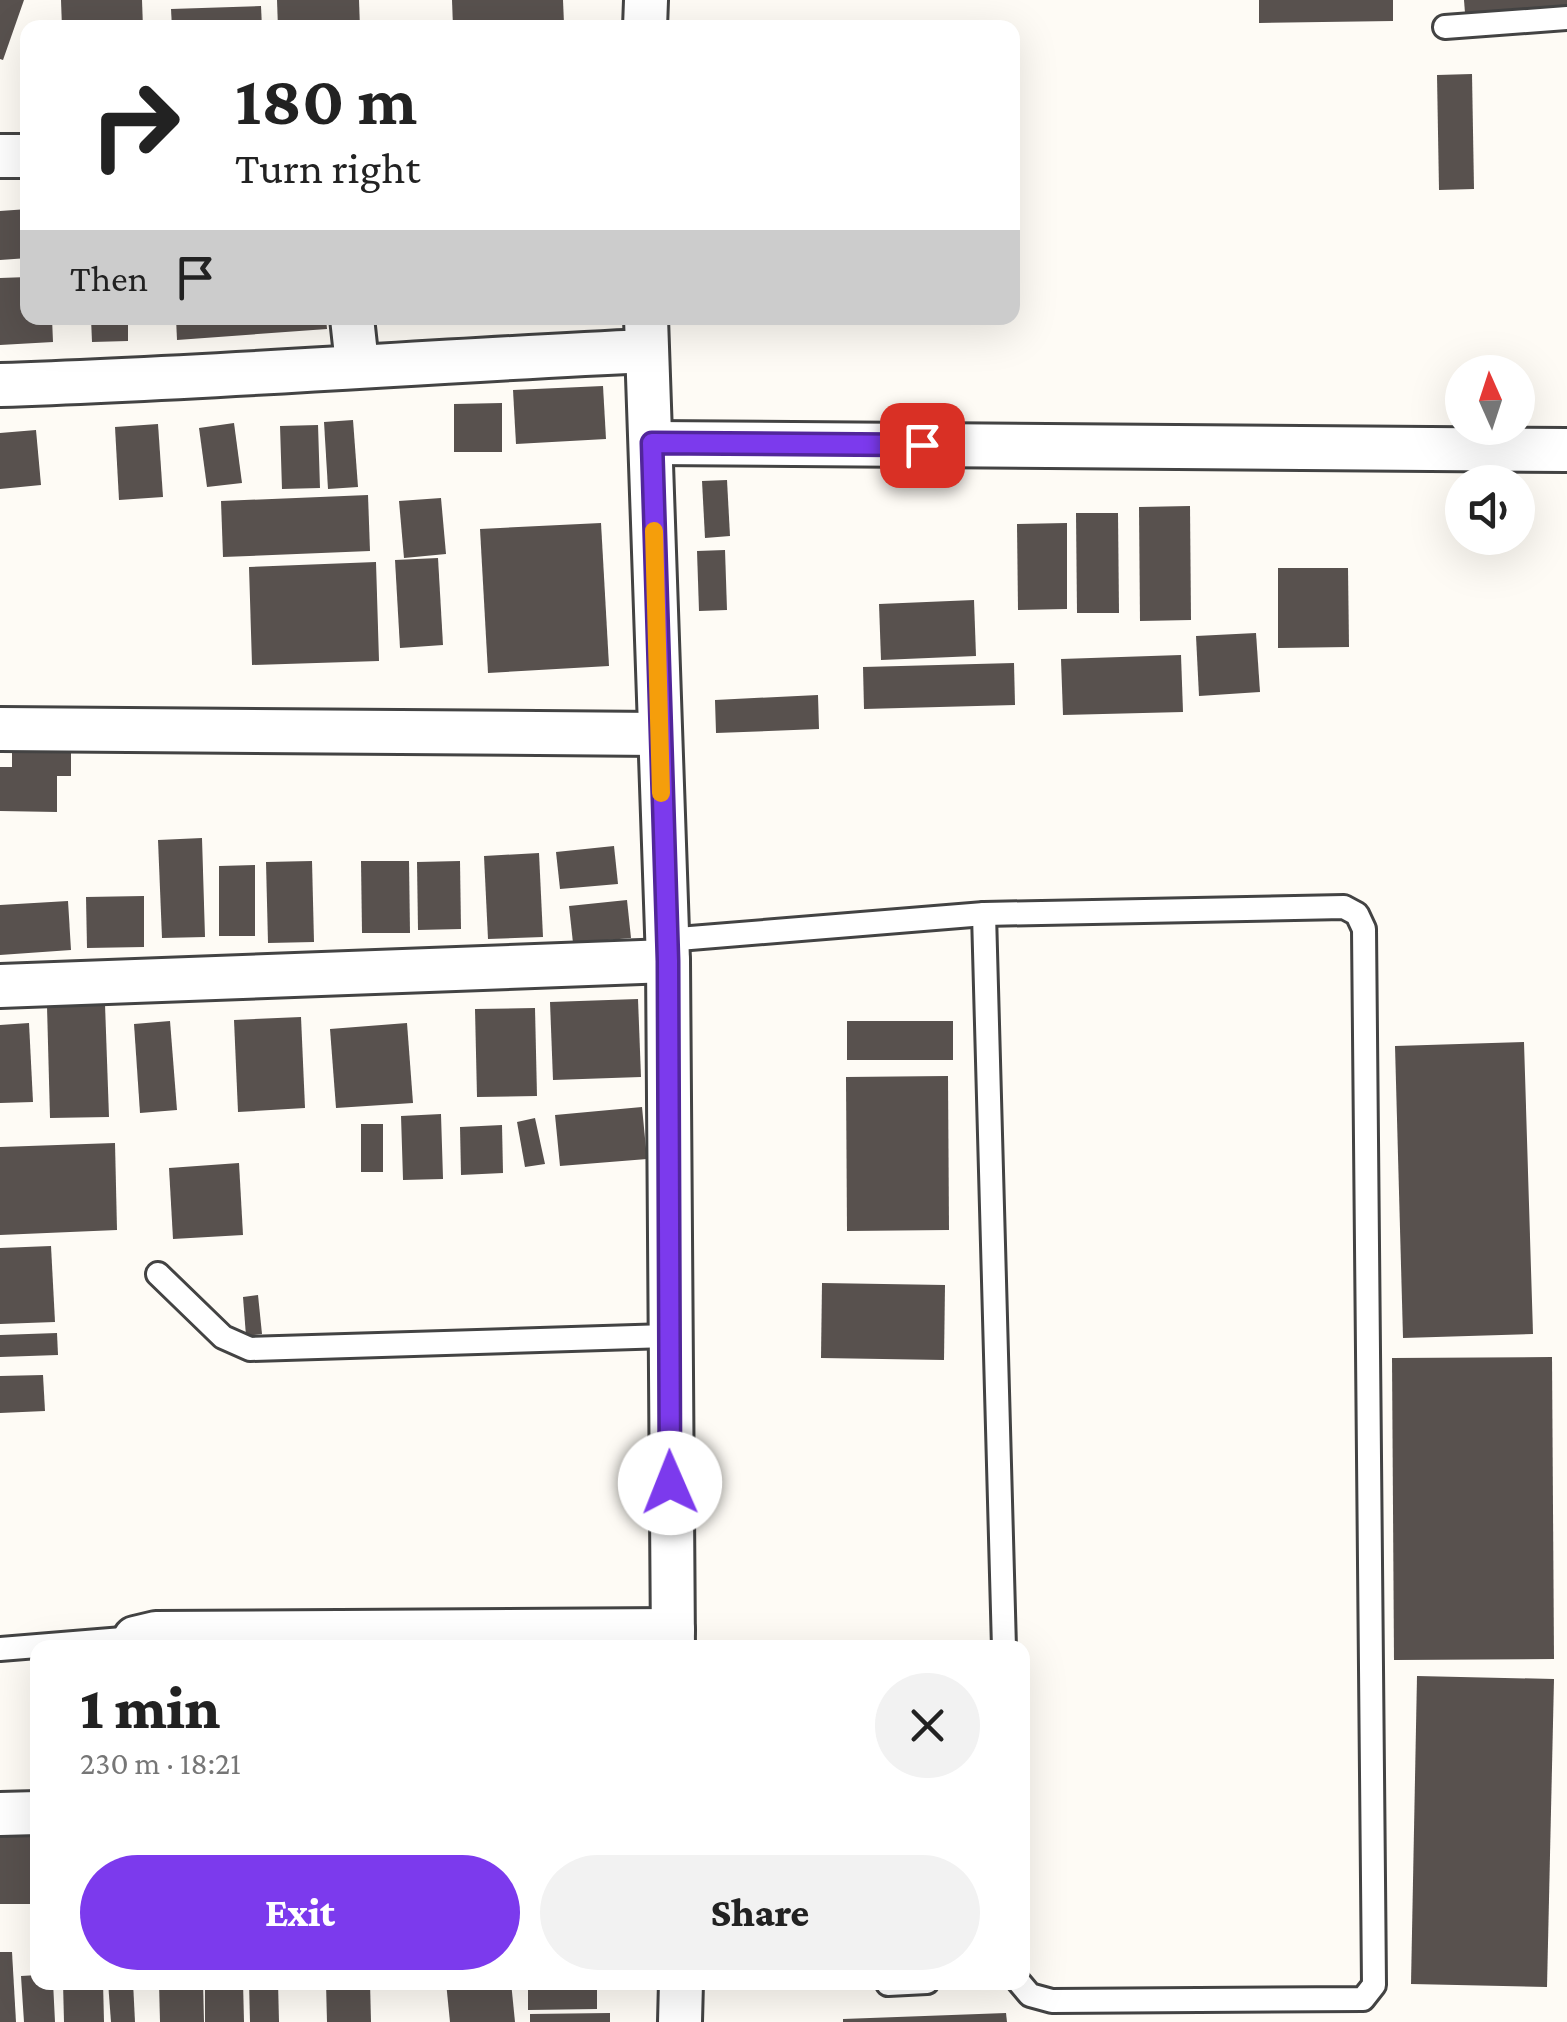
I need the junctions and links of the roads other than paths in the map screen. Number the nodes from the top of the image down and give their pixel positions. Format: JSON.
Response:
{"nodes":[{"id":1,"x":1567,"y":18,"type":"edge"},
{"id":2,"x":1445,"y":27,"type":"dead end"},
{"id":3,"x":353,"y":325,"type":"edge"},
{"id":4,"x":646,"y":334,"type":"edge"},
{"id":5,"x":357,"y":364,"type":"junction"},
{"id":6,"x":0,"y":384,"type":"edge"},
{"id":7,"x":652,"y":443,"type":"junction"},
{"id":8,"x":1567,"y":450,"type":"edge"},
{"id":9,"x":0,"y":729,"type":"edge"},
{"id":10,"x":659,"y":734,"type":"junction"},
{"id":11,"x":984,"y":914,"type":"junction"},
{"id":12,"x":667,"y":950,"type":"junction"},
{"id":13,"x":0,"y":986,"type":"edge"},
{"id":14,"x":158,"y":1274,"type":"dead end"},
{"id":15,"x":668,"y":1336,"type":"junction"},
{"id":16,"x":673,"y":1639,"type":"edge"},
{"id":17,"x":141,"y":1640,"type":"edge"},
{"id":18,"x":1004,"y":1640,"type":"edge"},
{"id":19,"x":30,"y":1648,"type":"edge"},
{"id":20,"x":0,"y":1649,"type":"edge"},
{"id":21,"x":30,"y":1812,"type":"edge"},
{"id":22,"x":0,"y":1814,"type":"edge"},
{"id":23,"x":681,"y":1990,"type":"edge"},
{"id":24,"x":1026,"y":1990,"type":"edge"},
{"id":25,"x":680,"y":2022,"type":"edge"}],
"edges":[{"from":1,"to":2,"type":"lane"},
{"from":3,"to":5,"type":"street"},
{"from":4,"to":5,"type":"street"},
{"from":4,"to":7,"type":"street"},
{"from":5,"to":6,"type":"street"},
{"from":7,"to":8,"type":"street"},
{"from":7,"to":10,"type":"street"},
{"from":9,"to":10,"type":"street"},
{"from":10,"to":12,"type":"street"},
{"from":11,"to":12,"type":"lane"},
{"from":11,"to":18,"type":"lane"},
{"from":11,"to":24,"type":"lane"},
{"from":12,"to":13,"type":"street"},
{"from":12,"to":15,"type":"street"},
{"from":14,"to":15,"type":"lane"},
{"from":15,"to":16,"type":"street"},
{"from":16,"to":17,"type":"street"},
{"from":19,"to":20,"type":"lane"},
{"from":21,"to":22,"type":"street"},
{"from":23,"to":25,"type":"street"}]}
